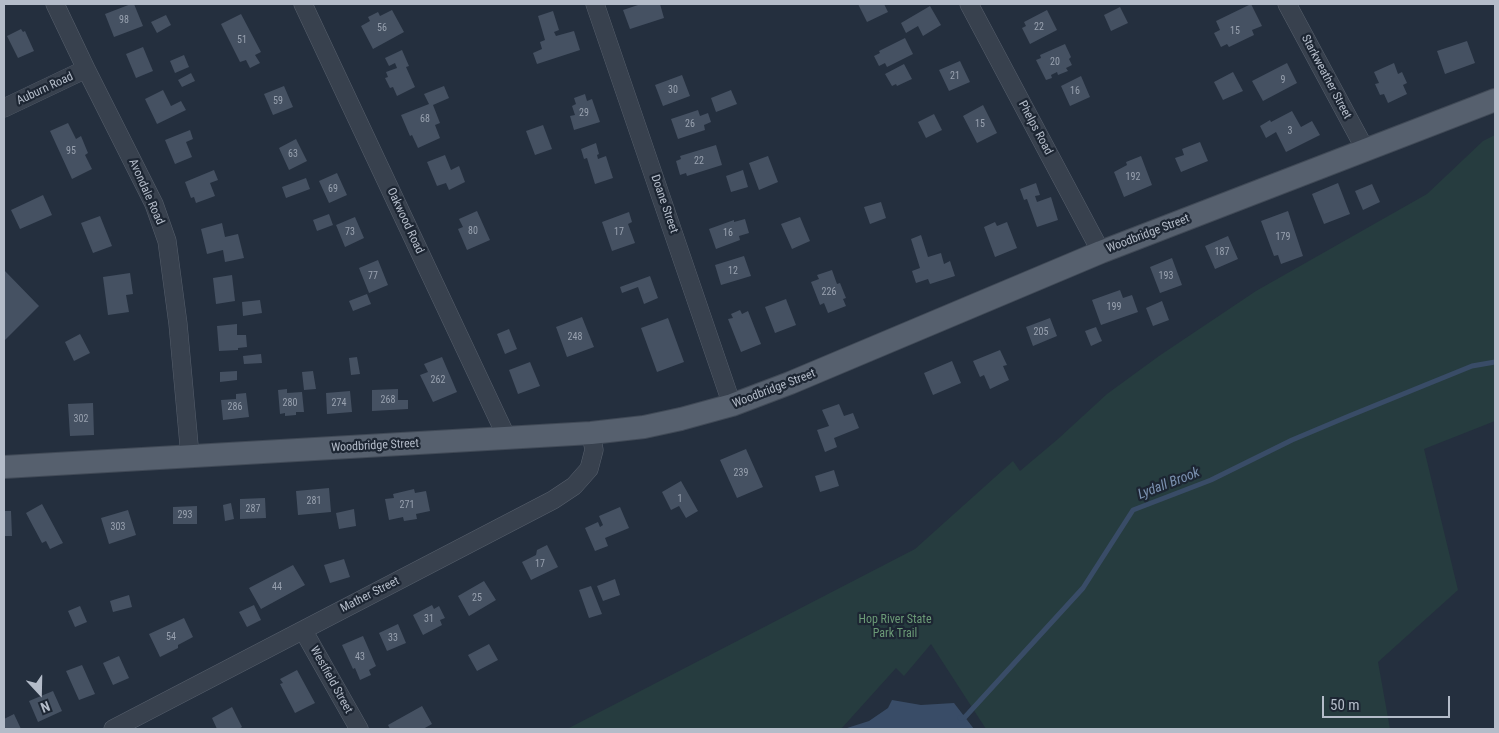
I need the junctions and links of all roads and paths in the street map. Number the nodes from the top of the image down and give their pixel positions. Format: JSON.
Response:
{"nodes":[{"id":1,"x":55,"y":4,"type":"edge"},
{"id":2,"x":304,"y":4,"type":"edge"},
{"id":3,"x":595,"y":4,"type":"edge"},
{"id":4,"x":969,"y":4,"type":"edge"},
{"id":5,"x":1287,"y":4,"type":"edge"},
{"id":6,"x":86,"y":69,"type":"junction"},
{"id":7,"x":1495,"y":100,"type":"edge"},
{"id":8,"x":4,"y":108,"type":"edge"},
{"id":9,"x":1365,"y":150,"type":"junction"},
{"id":10,"x":1100,"y":252,"type":"junction"},
{"id":11,"x":732,"y":405,"type":"junction"},
{"id":12,"x":591,"y":433,"type":"junction"},
{"id":13,"x":507,"y":438,"type":"junction"},
{"id":14,"x":190,"y":456,"type":"junction"},
{"id":15,"x":4,"y":467,"type":"edge"},
{"id":16,"x":303,"y":630,"type":"junction"},
{"id":17,"x":113,"y":729,"type":"edge"},
{"id":18,"x":359,"y":729,"type":"edge"}],
"edges":[{"from":1,"to":6,"type":"street","name":"Avondale Road"},
{"from":2,"to":13,"type":"street","name":"Oakwood Road"},
{"from":3,"to":11,"type":"street","name":"Doane Street"},
{"from":4,"to":10,"type":"street","name":"Phelps Road"},
{"from":5,"to":9,"type":"street","name":"Starkweather Street"},
{"from":6,"to":8,"type":"street","name":"Auburn Road"},
{"from":6,"to":14,"type":"street","name":"Avondale Road"},
{"from":7,"to":9,"type":"main road","name":"Woodbridge Street"},
{"from":9,"to":10,"type":"main road","name":"Woodbridge Street"},
{"from":10,"to":11,"type":"main road","name":"Woodbridge Street"},
{"from":11,"to":12,"type":"main road","name":"Woodbridge Street"},
{"from":12,"to":13,"type":"main road","name":"Woodbridge Street"},
{"from":12,"to":16,"type":"street","name":"Mather Street"},
{"from":13,"to":14,"type":"main road","name":"Woodbridge Street"},
{"from":14,"to":15,"type":"main road","name":"Woodbridge Street"},
{"from":16,"to":17,"type":"street","name":"Mather Street"},
{"from":16,"to":18,"type":"street","name":"Westfield Street"}]}
